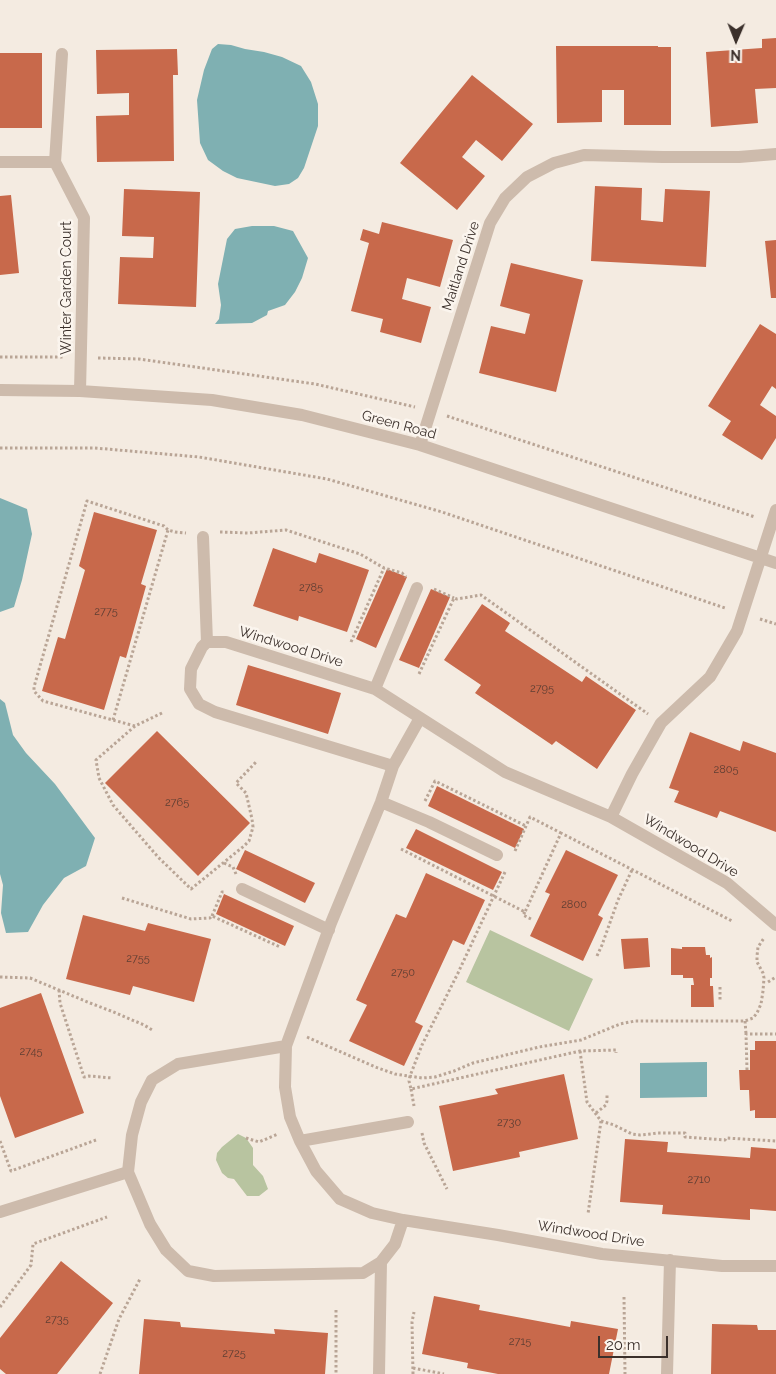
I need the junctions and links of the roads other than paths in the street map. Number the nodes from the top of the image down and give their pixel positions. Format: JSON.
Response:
{"nodes":[{"id":1,"x":62,"y":54,"type":"dead end"},
{"id":2,"x":776,"y":154,"type":"edge"},
{"id":3,"x":0,"y":162,"type":"edge"},
{"id":4,"x":55,"y":162,"type":"junction"},
{"id":5,"x":0,"y":390,"type":"edge"},
{"id":6,"x":80,"y":391,"type":"junction"},
{"id":7,"x":420,"y":445,"type":"junction"},
{"id":8,"x":776,"y":510,"type":"edge"},
{"id":9,"x":203,"y":538,"type":"road end"},
{"id":10,"x":761,"y":557,"type":"junction"},
{"id":11,"x":776,"y":563,"type":"edge"},
{"id":12,"x":413,"y":584,"type":"road end"},
{"id":13,"x":208,"y":642,"type":"junction"},
{"id":14,"x":375,"y":688,"type":"junction"},
{"id":15,"x":420,"y":718,"type":"junction"},
{"id":16,"x":393,"y":766,"type":"junction"},
{"id":17,"x":381,"y":802,"type":"junction"},
{"id":18,"x":611,"y":817,"type":"junction"},
{"id":19,"x":497,"y":855,"type":"dead end"},
{"id":20,"x":242,"y":889,"type":"dead end"},
{"id":21,"x":776,"y":925,"type":"edge"},
{"id":22,"x":329,"y":930,"type":"junction"},
{"id":23,"x":286,"y":1046,"type":"junction"},
{"id":24,"x":408,"y":1122,"type":"dead end"},
{"id":25,"x":300,"y":1142,"type":"junction"},
{"id":26,"x":128,"y":1172,"type":"junction"},
{"id":27,"x":0,"y":1212,"type":"edge"},
{"id":28,"x":403,"y":1220,"type":"junction"},
{"id":29,"x":670,"y":1260,"type":"junction"},
{"id":30,"x":381,"y":1262,"type":"junction"},
{"id":31,"x":776,"y":1266,"type":"edge"},
{"id":32,"x":379,"y":1374,"type":"edge"},
{"id":33,"x":667,"y":1374,"type":"edge"}],
"edges":[{"from":1,"to":4,"type":"street"},
{"from":2,"to":7,"type":"street","name":"Maitland Drive"},
{"from":3,"to":4,"type":"street"},
{"from":4,"to":6,"type":"street","name":"Winter Garden Court"},
{"from":5,"to":6,"type":"street","name":"Green Road"},
{"from":6,"to":7,"type":"street","name":"Green Road"},
{"from":7,"to":10,"type":"street","name":"Green Road"},
{"from":8,"to":10,"type":"street"},
{"from":9,"to":13,"type":"street"},
{"from":10,"to":11,"type":"street","name":"Green Road"},
{"from":10,"to":18,"type":"street"},
{"from":12,"to":14,"type":"street"},
{"from":13,"to":14,"type":"street","name":"Windwood Drive"},
{"from":13,"to":16,"type":"street"},
{"from":14,"to":15,"type":"street","name":"Windwood Drive"},
{"from":15,"to":16,"type":"street","name":"Windwood Drive"},
{"from":15,"to":18,"type":"street","name":"Windwood Drive"},
{"from":16,"to":17,"type":"street","name":"Windwood Drive"},
{"from":17,"to":19,"type":"street"},
{"from":17,"to":22,"type":"street","name":"Windwood Drive"},
{"from":18,"to":21,"type":"street","name":"Windwood Drive"},
{"from":20,"to":22,"type":"street"},
{"from":22,"to":23,"type":"street","name":"Windwood Drive"},
{"from":23,"to":25,"type":"street","name":"Windwood Drive"},
{"from":23,"to":26,"type":"street"},
{"from":24,"to":25,"type":"street"},
{"from":25,"to":28,"type":"street","name":"Windwood Drive"},
{"from":26,"to":27,"type":"street"},
{"from":26,"to":30,"type":"street"},
{"from":28,"to":29,"type":"street","name":"Windwood Drive"},
{"from":28,"to":30,"type":"street"},
{"from":29,"to":31,"type":"street","name":"Windwood Drive"},
{"from":29,"to":33,"type":"street"},
{"from":30,"to":32,"type":"street"}]}
